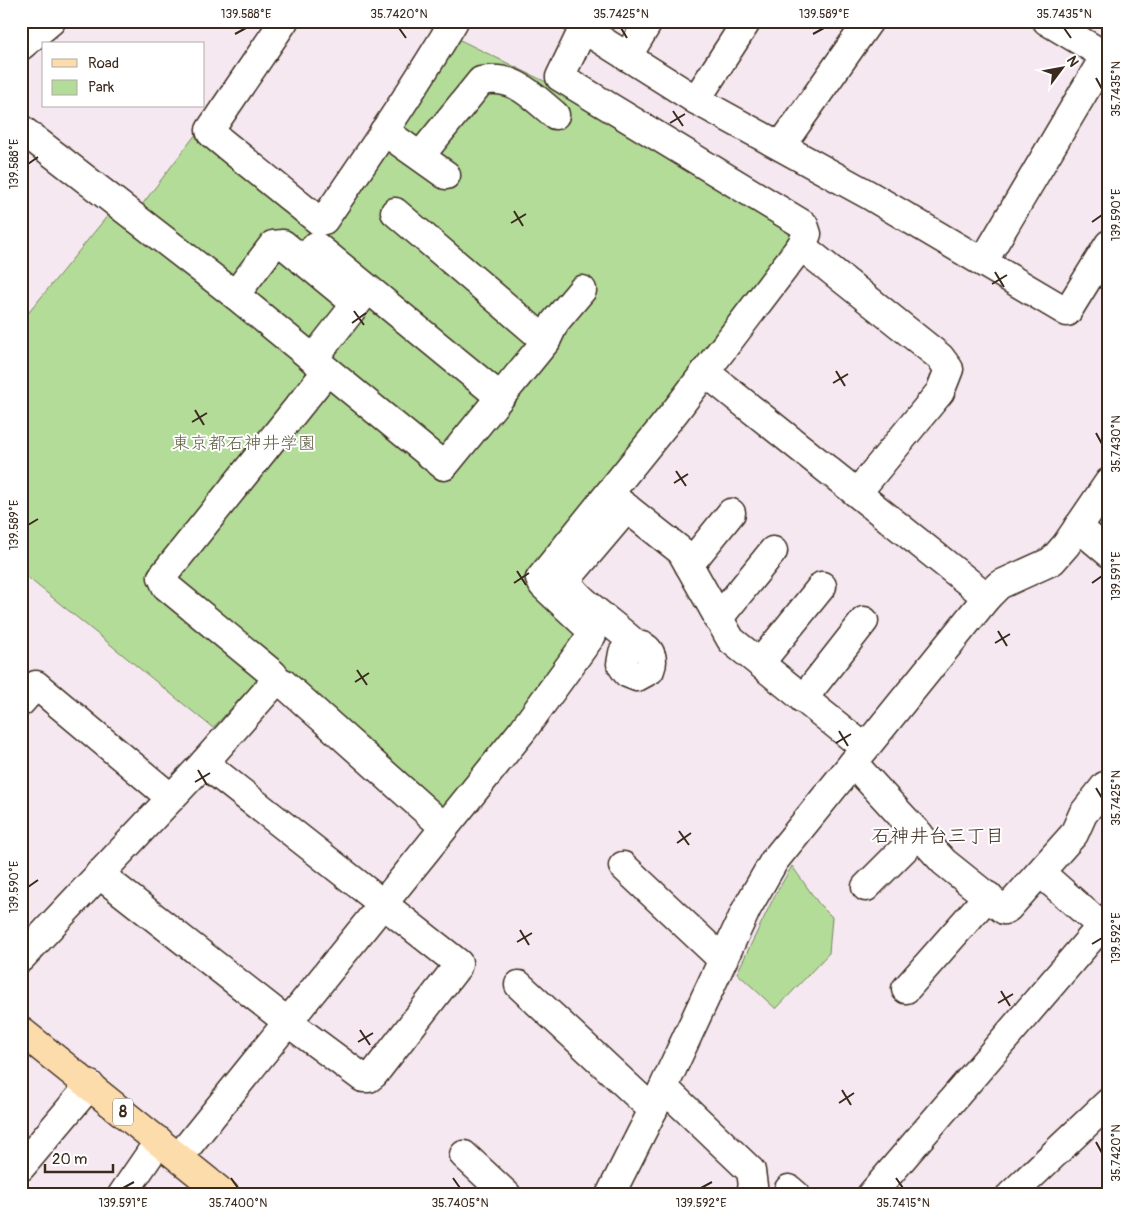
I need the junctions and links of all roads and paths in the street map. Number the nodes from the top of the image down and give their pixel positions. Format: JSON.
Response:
{"nodes":[{"id":1,"x":50,"y":21,"type":"edge"},
{"id":2,"x":284,"y":21,"type":"edge"},
{"id":3,"x":454,"y":21,"type":"edge"},
{"id":4,"x":649,"y":21,"type":"edge"},
{"id":5,"x":870,"y":21,"type":"edge"},
{"id":6,"x":1048,"y":21,"type":"edge"},
{"id":7,"x":584,"y":25,"type":"edge"},
{"id":8,"x":743,"y":28,"type":"edge"},
{"id":9,"x":21,"y":46,"type":"edge"},
{"id":10,"x":627,"y":57,"type":"junction"},
{"id":11,"x":1107,"y":57,"type":"edge"},
{"id":12,"x":696,"y":100,"type":"junction"},
{"id":13,"x":555,"y":115,"type":"dead end"},
{"id":14,"x":21,"y":129,"type":"edge"},
{"id":15,"x":384,"y":131,"type":"junction"},
{"id":16,"x":781,"y":146,"type":"junction"},
{"id":17,"x":420,"y":155,"type":"junction"},
{"id":18,"x":446,"y":175,"type":"dead end"},
{"id":19,"x":395,"y":212,"type":"dead end"},
{"id":20,"x":1109,"y":244,"type":"edge"},
{"id":21,"x":801,"y":246,"type":"junction"},
{"id":22,"x":983,"y":262,"type":"junction"},
{"id":23,"x":582,"y":290,"type":"dead end"},
{"id":24,"x":235,"y":295,"type":"junction"},
{"id":25,"x":362,"y":296,"type":"junction"},
{"id":26,"x":546,"y":340,"type":"junction"},
{"id":27,"x":320,"y":365,"type":"junction"},
{"id":28,"x":705,"y":372,"type":"junction"},
{"id":29,"x":500,"y":397,"type":"junction"},
{"id":30,"x":1109,"y":482,"type":"edge"},
{"id":31,"x":857,"y":493,"type":"junction"},
{"id":32,"x":618,"y":501,"type":"junction"},
{"id":33,"x":731,"y":513,"type":"dead end"},
{"id":34,"x":1078,"y":527,"type":"junction"},
{"id":35,"x":773,"y":551,"type":"dead end"},
{"id":36,"x":1109,"y":553,"type":"edge"},
{"id":37,"x":689,"y":565,"type":"junction"},
{"id":38,"x":822,"y":586,"type":"dead end"},
{"id":39,"x":993,"y":591,"type":"junction"},
{"id":40,"x":718,"y":618,"type":"junction"},
{"id":41,"x":864,"y":622,"type":"dead end"},
{"id":42,"x":636,"y":645,"type":"dead end"},
{"id":43,"x":760,"y":663,"type":"junction"},
{"id":44,"x":278,"y":681,"type":"junction"},
{"id":45,"x":26,"y":687,"type":"edge"},
{"id":46,"x":803,"y":699,"type":"junction"},
{"id":47,"x":859,"y":756,"type":"junction"},
{"id":48,"x":204,"y":762,"type":"junction"},
{"id":49,"x":1105,"y":786,"type":"dead end"},
{"id":50,"x":171,"y":798,"type":"junction"},
{"id":51,"x":444,"y":827,"type":"junction"},
{"id":52,"x":919,"y":834,"type":"junction"},
{"id":53,"x":623,"y":866,"type":"dead end"},
{"id":54,"x":1041,"y":873,"type":"junction"},
{"id":55,"x":98,"y":874,"type":"junction"},
{"id":56,"x":866,"y":886,"type":"dead end"},
{"id":57,"x":988,"y":896,"type":"junction"},
{"id":58,"x":383,"y":904,"type":"junction"},
{"id":59,"x":1106,"y":925,"type":"edge"},
{"id":60,"x":21,"y":958,"type":"edge"},
{"id":61,"x":723,"y":960,"type":"junction"},
{"id":62,"x":519,"y":985,"type":"dead end"},
{"id":63,"x":906,"y":989,"type":"dead end"},
{"id":64,"x":289,"y":1023,"type":"junction"},
{"id":65,"x":21,"y":1031,"type":"edge"},
{"id":66,"x":90,"y":1085,"type":"junction"},
{"id":67,"x":658,"y":1099,"type":"junction"},
{"id":68,"x":1109,"y":1102,"type":"edge"},
{"id":69,"x":169,"y":1149,"type":"junction"},
{"id":70,"x":464,"y":1155,"type":"dead end"},
{"id":71,"x":21,"y":1167,"type":"edge"},
{"id":72,"x":122,"y":1195,"type":"edge"},
{"id":73,"x":225,"y":1195,"type":"edge"},
{"id":74,"x":507,"y":1195,"type":"edge"},
{"id":75,"x":610,"y":1195,"type":"edge"},
{"id":76,"x":750,"y":1195,"type":"edge"},
{"id":77,"x":871,"y":1195,"type":"edge"},
{"id":78,"x":1010,"y":1195,"type":"edge"}],
"edges":[{"from":1,"to":9,"type":"street"},
{"from":2,"to":15,"type":"street"},
{"from":3,"to":15,"type":"street"},
{"from":4,"to":10,"type":"street"},
{"from":5,"to":16,"type":"street"},
{"from":6,"to":11,"type":"street"},
{"from":7,"to":10,"type":"street"},
{"from":7,"to":21,"type":"street"},
{"from":8,"to":12,"type":"street"},
{"from":10,"to":12,"type":"street"},
{"from":11,"to":22,"type":"street"},
{"from":12,"to":16,"type":"street"},
{"from":13,"to":17,"type":"street"},
{"from":14,"to":24,"type":"street"},
{"from":15,"to":17,"type":"street"},
{"from":16,"to":22,"type":"street"},
{"from":17,"to":18,"type":"street"},
{"from":19,"to":26,"type":"street"},
{"from":20,"to":22,"type":"street"},
{"from":21,"to":28,"type":"street"},
{"from":21,"to":31,"type":"street"},
{"from":23,"to":26,"type":"street"},
{"from":24,"to":25,"type":"street"},
{"from":24,"to":27,"type":"street"},
{"from":25,"to":27,"type":"street"},
{"from":25,"to":29,"type":"street"},
{"from":26,"to":29,"type":"street"},
{"from":27,"to":29,"type":"street"},
{"from":27,"to":44,"type":"street"},
{"from":28,"to":31,"type":"street"},
{"from":28,"to":32,"type":"street"},
{"from":30,"to":34,"type":"street"},
{"from":31,"to":39,"type":"street"},
{"from":32,"to":37,"type":"street"},
{"from":32,"to":42,"type":"street"},
{"from":32,"to":51,"type":"street"},
{"from":33,"to":37,"type":"street"},
{"from":34,"to":36,"type":"street"},
{"from":34,"to":39,"type":"street"},
{"from":35,"to":40,"type":"street"},
{"from":37,"to":40,"type":"street"},
{"from":38,"to":43,"type":"street"},
{"from":39,"to":47,"type":"street"},
{"from":40,"to":43,"type":"street"},
{"from":41,"to":46,"type":"street"},
{"from":43,"to":46,"type":"street"},
{"from":44,"to":48,"type":"street"},
{"from":44,"to":51,"type":"street"},
{"from":45,"to":50,"type":"street"},
{"from":46,"to":47,"type":"street"},
{"from":47,"to":52,"type":"street"},
{"from":47,"to":61,"type":"street"},
{"from":48,"to":50,"type":"street"},
{"from":48,"to":58,"type":"street"},
{"from":49,"to":54,"type":"street"},
{"from":50,"to":55,"type":"street"},
{"from":51,"to":58,"type":"street"},
{"from":52,"to":56,"type":"street"},
{"from":52,"to":57,"type":"street"},
{"from":53,"to":61,"type":"street"},
{"from":54,"to":57,"type":"street"},
{"from":54,"to":59,"type":"street"},
{"from":55,"to":60,"type":"street"},
{"from":55,"to":64,"type":"street"},
{"from":57,"to":63,"type":"street"},
{"from":58,"to":64,"type":"street"},
{"from":58,"to":64,"type":"street"},
{"from":59,"to":77,"type":"street"},
{"from":61,"to":67,"type":"street"},
{"from":62,"to":67,"type":"street"},
{"from":64,"to":69,"type":"street"},
{"from":65,"to":66,"type":"main road","number":"8"},
{"from":66,"to":69,"type":"main road","number":"8"},
{"from":66,"to":71,"type":"street"},
{"from":67,"to":75,"type":"street"},
{"from":67,"to":76,"type":"street"},
{"from":68,"to":78,"type":"street"},
{"from":69,"to":72,"type":"street"},
{"from":69,"to":73,"type":"main road","number":"8"},
{"from":70,"to":74,"type":"street"}]}
